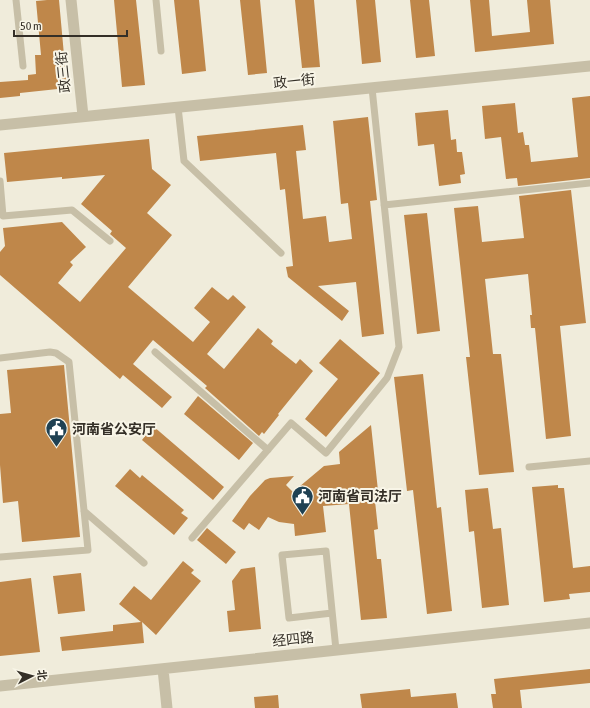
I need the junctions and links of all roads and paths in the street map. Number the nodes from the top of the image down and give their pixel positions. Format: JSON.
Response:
{"nodes":[{"id":1,"x":16,"y":0,"type":"edge"},
{"id":2,"x":71,"y":0,"type":"edge"},
{"id":3,"x":156,"y":0,"type":"edge"},
{"id":4,"x":161,"y":51,"type":"dead end"},
{"id":5,"x":23,"y":66,"type":"dead end"},
{"id":6,"x":590,"y":66,"type":"edge"},
{"id":7,"x":372,"y":88,"type":"junction"},
{"id":8,"x":178,"y":107,"type":"junction"},
{"id":9,"x":83,"y":116,"type":"junction"},
{"id":10,"x":0,"y":125,"type":"edge"},
{"id":11,"x":0,"y":181,"type":"edge"},
{"id":12,"x":590,"y":183,"type":"edge"},
{"id":13,"x":384,"y":205,"type":"junction"},
{"id":14,"x":110,"y":241,"type":"dead end"},
{"id":15,"x":281,"y":253,"type":"dead end"},
{"id":16,"x":155,"y":352,"type":"dead end"},
{"id":17,"x":0,"y":358,"type":"edge"},
{"id":18,"x":268,"y":450,"type":"junction"},
{"id":19,"x":590,"y":461,"type":"edge"},
{"id":20,"x":529,"y":467,"type":"dead end"},
{"id":21,"x":84,"y":511,"type":"junction"},
{"id":22,"x":192,"y":538,"type":"dead end"},
{"id":23,"x":0,"y":557,"type":"edge"},
{"id":24,"x":144,"y":563,"type":"dead end"},
{"id":25,"x":332,"y":613,"type":"junction"},
{"id":26,"x":590,"y":623,"type":"edge"},
{"id":27,"x":336,"y":650,"type":"junction"},
{"id":28,"x":163,"y":669,"type":"junction"},
{"id":29,"x":0,"y":686,"type":"edge"},
{"id":30,"x":167,"y":708,"type":"edge"}],
"edges":[{"from":1,"to":5,"type":"lane"},
{"from":2,"to":9,"type":"street","name":"政三街"},
{"from":3,"to":4,"type":"lane"},
{"from":6,"to":7,"type":"street","name":"政一街"},
{"from":7,"to":8,"type":"street","name":"政一街"},
{"from":7,"to":13,"type":"lane"},
{"from":8,"to":9,"type":"street","name":"政一街"},
{"from":8,"to":15,"type":"lane"},
{"from":9,"to":10,"type":"street","name":"政一街"},
{"from":11,"to":14,"type":"lane"},
{"from":12,"to":13,"type":"lane"},
{"from":13,"to":18,"type":"lane"},
{"from":16,"to":18,"type":"lane"},
{"from":17,"to":21,"type":"lane"},
{"from":18,"to":22,"type":"lane"},
{"from":19,"to":20,"type":"lane"},
{"from":21,"to":23,"type":"lane"},
{"from":21,"to":24,"type":"lane"},
{"from":25,"to":25,"type":"lane"},
{"from":25,"to":27,"type":"lane"},
{"from":26,"to":27,"type":"street","name":"经四路"},
{"from":27,"to":28,"type":"street","name":"经四路"},
{"from":28,"to":29,"type":"street","name":"经四路"},
{"from":28,"to":30,"type":"street"}]}
